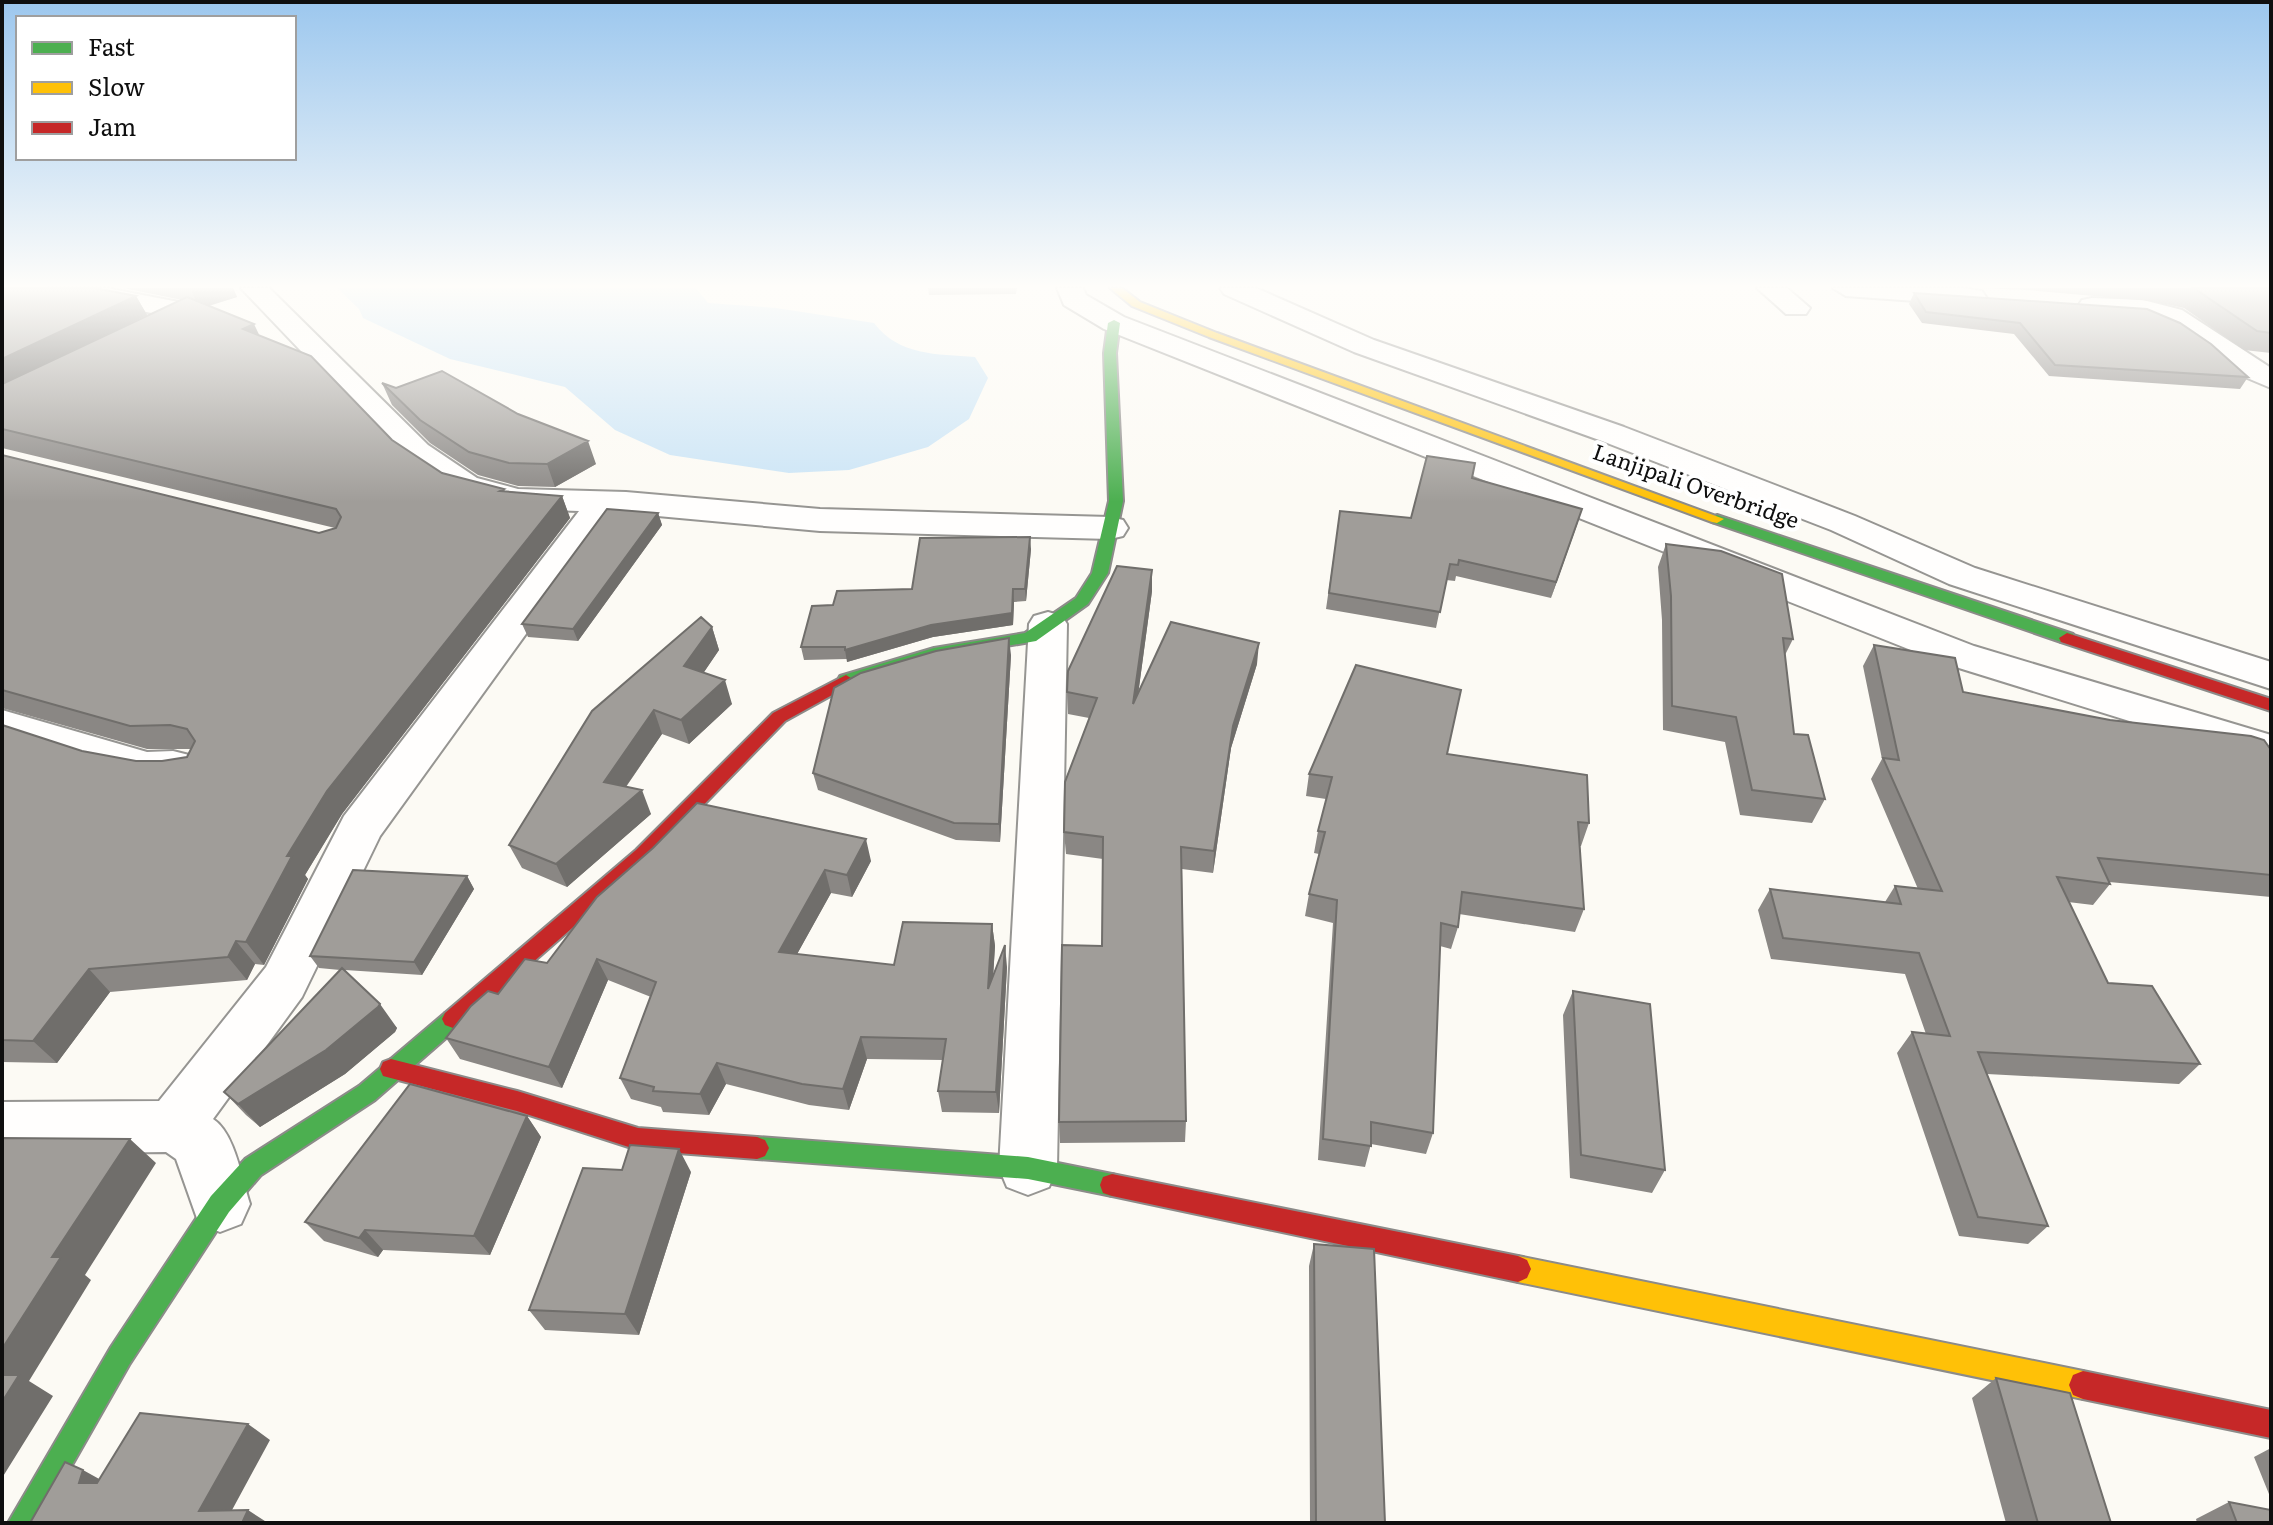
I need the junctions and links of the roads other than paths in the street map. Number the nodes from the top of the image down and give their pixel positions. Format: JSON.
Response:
{"nodes":[{"id":1,"x":324,"y":359,"type":"edge"},
{"id":2,"x":1110,"y":359,"type":"edge"},
{"id":3,"x":1244,"y":359,"type":"edge"},
{"id":4,"x":1278,"y":359,"type":"edge"},
{"id":5,"x":1401,"y":359,"type":"edge"},
{"id":6,"x":2232,"y":359,"type":"edge"},
{"id":7,"x":2271,"y":379,"type":"edge"},
{"id":8,"x":604,"y":502,"type":"junction"},
{"id":9,"x":1110,"y":528,"type":"junction"},
{"id":10,"x":1048,"y":624,"type":"junction"},
{"id":11,"x":2271,"y":676,"type":"edge"},
{"id":12,"x":2271,"y":705,"type":"edge"},
{"id":13,"x":2,"y":724,"type":"edge"},
{"id":14,"x":2271,"y":750,"type":"edge"},
{"id":15,"x":187,"y":766,"type":"edge"},
{"id":16,"x":391,"y":1069,"type":"junction"},
{"id":17,"x":174,"y":1126,"type":"junction"},
{"id":18,"x":2,"y":1128,"type":"edge"},
{"id":19,"x":1028,"y":1168,"type":"junction"},
{"id":20,"x":220,"y":1204,"type":"junction"},
{"id":21,"x":2271,"y":1424,"type":"edge"},
{"id":22,"x":23,"y":1523,"type":"edge"}],
"edges":[{"from":1,"to":8,"type":"street"},
{"from":2,"to":9,"type":"street"},
{"from":3,"to":14,"type":"street"},
{"from":4,"to":12,"type":"street","name":"Lanjipali Overbridge"},
{"from":5,"to":11,"type":"street"},
{"from":6,"to":7,"type":"street"},
{"from":8,"to":9,"type":"street"},
{"from":8,"to":17,"type":"street"},
{"from":9,"to":10,"type":"street"},
{"from":10,"to":16,"type":"street"},
{"from":10,"to":19,"type":"street"},
{"from":13,"to":15,"type":"street"},
{"from":16,"to":19,"type":"street"},
{"from":16,"to":20,"type":"street"},
{"from":17,"to":18,"type":"street"},
{"from":17,"to":20,"type":"street"},
{"from":19,"to":21,"type":"street"},
{"from":20,"to":22,"type":"street"}]}
